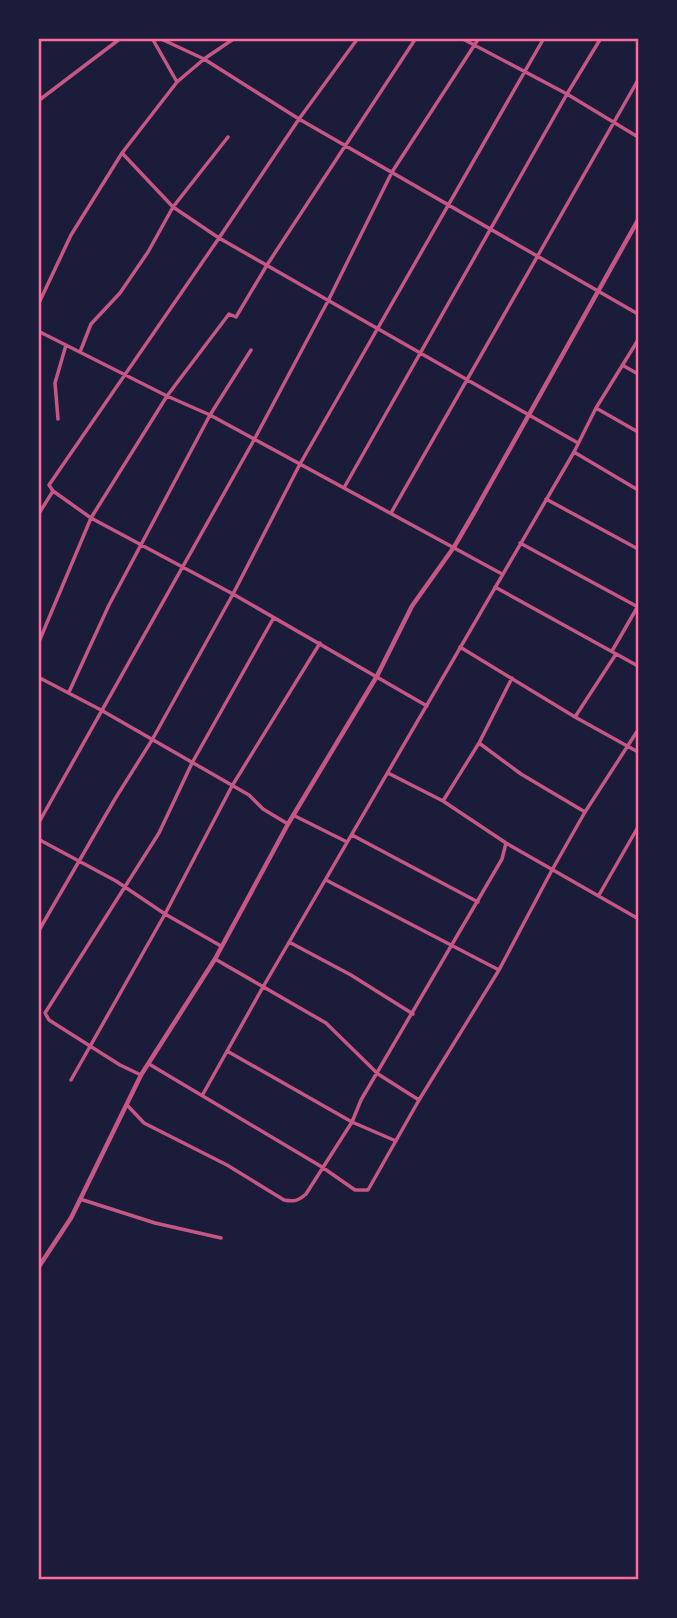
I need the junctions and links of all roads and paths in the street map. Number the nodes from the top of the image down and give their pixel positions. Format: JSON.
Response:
{"nodes":[{"id":1,"x":121,"y":38,"type":"edge"},
{"id":2,"x":152,"y":38,"type":"edge"},
{"id":3,"x":159,"y":38,"type":"edge"},
{"id":4,"x":234,"y":38,"type":"edge"},
{"id":5,"x":358,"y":38,"type":"edge"},
{"id":6,"x":416,"y":38,"type":"edge"},
{"id":7,"x":461,"y":38,"type":"edge"},
{"id":8,"x":479,"y":38,"type":"edge"},
{"id":9,"x":544,"y":38,"type":"edge"},
{"id":10,"x":601,"y":38,"type":"edge"},
{"id":11,"x":474,"y":46,"type":"junction"},
{"id":12,"x":204,"y":59,"type":"junction"},
{"id":13,"x":524,"y":71,"type":"junction"},
{"id":14,"x":639,"y":80,"type":"edge"},
{"id":15,"x":177,"y":82,"type":"junction"},
{"id":16,"x":567,"y":94,"type":"junction"},
{"id":17,"x":38,"y":101,"type":"edge"},
{"id":18,"x":299,"y":119,"type":"junction"},
{"id":19,"x":614,"y":122,"type":"junction"},
{"id":20,"x":228,"y":137,"type":"dead end"},
{"id":21,"x":639,"y":137,"type":"edge"},
{"id":22,"x":344,"y":145,"type":"junction"},
{"id":23,"x":122,"y":153,"type":"junction"},
{"id":24,"x":393,"y":172,"type":"junction"},
{"id":25,"x":447,"y":204,"type":"junction"},
{"id":26,"x":173,"y":207,"type":"junction"},
{"id":27,"x":639,"y":220,"type":"edge"},
{"id":28,"x":491,"y":230,"type":"junction"},
{"id":29,"x":219,"y":239,"type":"junction"},
{"id":30,"x":540,"y":256,"type":"junction"},
{"id":31,"x":267,"y":265,"type":"junction"},
{"id":32,"x":601,"y":290,"type":"junction"},
{"id":33,"x":40,"y":296,"type":"edge"},
{"id":34,"x":329,"y":299,"type":"junction"},
{"id":35,"x":38,"y":305,"type":"edge"},
{"id":36,"x":639,"y":314,"type":"edge"},
{"id":37,"x":378,"y":329,"type":"junction"},
{"id":38,"x":38,"y":331,"type":"edge"},
{"id":39,"x":639,"y":340,"type":"edge"},
{"id":40,"x":66,"y":345,"type":"junction"},
{"id":41,"x":251,"y":350,"type":"dead end"},
{"id":42,"x":80,"y":352,"type":"junction"},
{"id":43,"x":422,"y":352,"type":"junction"},
{"id":44,"x":624,"y":366,"type":"junction"},
{"id":45,"x":125,"y":374,"type":"junction"},
{"id":46,"x":639,"y":374,"type":"edge"},
{"id":47,"x":467,"y":381,"type":"junction"},
{"id":48,"x":167,"y":396,"type":"junction"},
{"id":49,"x":596,"y":408,"type":"junction"},
{"id":50,"x":210,"y":415,"type":"junction"},
{"id":51,"x":530,"y":416,"type":"junction"},
{"id":52,"x":58,"y":419,"type":"dead end"},
{"id":53,"x":639,"y":432,"type":"edge"},
{"id":54,"x":254,"y":440,"type":"junction"},
{"id":55,"x":579,"y":443,"type":"junction"},
{"id":56,"x":574,"y":452,"type":"junction"},
{"id":57,"x":300,"y":464,"type":"junction"},
{"id":58,"x":345,"y":486,"type":"junction"},
{"id":59,"x":639,"y":490,"type":"edge"},
{"id":60,"x":53,"y":491,"type":"junction"},
{"id":61,"x":546,"y":499,"type":"junction"},
{"id":62,"x":391,"y":513,"type":"junction"},
{"id":63,"x":38,"y":515,"type":"edge"},
{"id":64,"x":91,"y":518,"type":"junction"},
{"id":65,"x":520,"y":543,"type":"junction"},
{"id":66,"x":143,"y":545,"type":"junction"},
{"id":67,"x":454,"y":547,"type":"junction"},
{"id":68,"x":639,"y":549,"type":"edge"},
{"id":69,"x":183,"y":569,"type":"junction"},
{"id":70,"x":502,"y":574,"type":"junction"},
{"id":71,"x":495,"y":587,"type":"junction"},
{"id":72,"x":233,"y":594,"type":"junction"},
{"id":73,"x":638,"y":606,"type":"edge"},
{"id":74,"x":273,"y":619,"type":"junction"},
{"id":75,"x":320,"y":643,"type":"junction"},
{"id":76,"x":38,"y":644,"type":"edge"},
{"id":77,"x":460,"y":647,"type":"junction"},
{"id":78,"x":614,"y":652,"type":"junction"},
{"id":79,"x":639,"y":666,"type":"edge"},
{"id":80,"x":377,"y":676,"type":"junction"},
{"id":81,"x":38,"y":677,"type":"edge"},
{"id":82,"x":512,"y":678,"type":"junction"},
{"id":83,"x":69,"y":692,"type":"junction"},
{"id":84,"x":427,"y":706,"type":"junction"},
{"id":85,"x":101,"y":710,"type":"junction"},
{"id":86,"x":575,"y":717,"type":"junction"},
{"id":87,"x":639,"y":730,"type":"edge"},
{"id":88,"x":152,"y":740,"type":"junction"},
{"id":89,"x":479,"y":743,"type":"junction"},
{"id":90,"x":629,"y":747,"type":"junction"},
{"id":91,"x":639,"y":752,"type":"edge"},
{"id":92,"x":192,"y":763,"type":"junction"},
{"id":93,"x":388,"y":773,"type":"junction"},
{"id":94,"x":232,"y":786,"type":"junction"},
{"id":95,"x":443,"y":801,"type":"junction"},
{"id":96,"x":585,"y":812,"type":"junction"},
{"id":97,"x":293,"y":815,"type":"junction"},
{"id":98,"x":38,"y":824,"type":"edge"},
{"id":99,"x":288,"y":824,"type":"junction"},
{"id":100,"x":639,"y":827,"type":"edge"},
{"id":101,"x":352,"y":835,"type":"junction"},
{"id":102,"x":38,"y":839,"type":"edge"},
{"id":103,"x":347,"y":842,"type":"junction"},
{"id":104,"x":506,"y":843,"type":"junction"},
{"id":105,"x":78,"y":862,"type":"junction"},
{"id":106,"x":552,"y":870,"type":"junction"},
{"id":107,"x":326,"y":880,"type":"junction"},
{"id":108,"x":124,"y":888,"type":"junction"},
{"id":109,"x":599,"y":895,"type":"junction"},
{"id":110,"x":478,"y":902,"type":"junction"},
{"id":111,"x":165,"y":914,"type":"junction"},
{"id":112,"x":639,"y":915,"type":"edge"},
{"id":113,"x":38,"y":932,"type":"edge"},
{"id":114,"x":289,"y":942,"type":"junction"},
{"id":115,"x":221,"y":946,"type":"junction"},
{"id":116,"x":452,"y":946,"type":"junction"},
{"id":117,"x":215,"y":959,"type":"junction"},
{"id":118,"x":499,"y":970,"type":"junction"},
{"id":119,"x":262,"y":987,"type":"junction"},
{"id":120,"x":413,"y":1014,"type":"junction"},
{"id":121,"x":90,"y":1045,"type":"junction"},
{"id":122,"x":227,"y":1051,"type":"junction"},
{"id":123,"x":149,"y":1063,"type":"junction"},
{"id":124,"x":378,"y":1073,"type":"junction"},
{"id":125,"x":141,"y":1075,"type":"junction"},
{"id":126,"x":71,"y":1080,"type":"dead end"},
{"id":127,"x":202,"y":1094,"type":"junction"},
{"id":128,"x":419,"y":1100,"type":"junction"},
{"id":129,"x":127,"y":1105,"type":"junction"},
{"id":130,"x":352,"y":1122,"type":"junction"},
{"id":131,"x":396,"y":1141,"type":"junction"},
{"id":132,"x":323,"y":1167,"type":"junction"},
{"id":133,"x":80,"y":1199,"type":"junction"},
{"id":134,"x":221,"y":1238,"type":"dead end"},
{"id":135,"x":38,"y":1268,"type":"edge"}],
"edges":[{"from":1,"to":17,"type":"street"},
{"from":2,"to":15,"type":"street"},
{"from":3,"to":12,"type":"street"},
{"from":4,"to":12,"type":"street"},
{"from":5,"to":18,"type":"street"},
{"from":6,"to":22,"type":"street"},
{"from":7,"to":11,"type":"street"},
{"from":8,"to":11,"type":"street"},
{"from":9,"to":13,"type":"street"},
{"from":10,"to":16,"type":"street"},
{"from":11,"to":13,"type":"street"},
{"from":11,"to":24,"type":"street"},
{"from":12,"to":15,"type":"street"},
{"from":12,"to":18,"type":"street"},
{"from":13,"to":16,"type":"street"},
{"from":13,"to":25,"type":"street"},
{"from":14,"to":19,"type":"street"},
{"from":15,"to":23,"type":"street"},
{"from":16,"to":19,"type":"street"},
{"from":16,"to":28,"type":"street"},
{"from":18,"to":22,"type":"street"},
{"from":18,"to":29,"type":"street"},
{"from":19,"to":21,"type":"street"},
{"from":19,"to":30,"type":"street"},
{"from":20,"to":26,"type":"street"},
{"from":22,"to":24,"type":"street"},
{"from":22,"to":31,"type":"street"},
{"from":23,"to":26,"type":"street"},
{"from":23,"to":33,"type":"street"},
{"from":24,"to":25,"type":"street"},
{"from":24,"to":34,"type":"street"},
{"from":25,"to":28,"type":"street"},
{"from":25,"to":37,"type":"street"},
{"from":26,"to":29,"type":"street"},
{"from":26,"to":42,"type":"street"},
{"from":27,"to":32,"type":"street"},
{"from":28,"to":30,"type":"street"},
{"from":28,"to":43,"type":"street"},
{"from":29,"to":31,"type":"street"},
{"from":29,"to":45,"type":"street"},
{"from":30,"to":32,"type":"street"},
{"from":30,"to":47,"type":"street"},
{"from":31,"to":34,"type":"street"},
{"from":31,"to":48,"type":"street"},
{"from":32,"to":36,"type":"street"},
{"from":32,"to":51,"type":"street"},
{"from":33,"to":35,"type":"street"},
{"from":34,"to":37,"type":"street"},
{"from":34,"to":54,"type":"street"},
{"from":37,"to":43,"type":"street"},
{"from":37,"to":57,"type":"street"},
{"from":38,"to":40,"type":"street"},
{"from":39,"to":44,"type":"street"},
{"from":40,"to":42,"type":"street"},
{"from":40,"to":52,"type":"street"},
{"from":41,"to":50,"type":"street"},
{"from":42,"to":45,"type":"street"},
{"from":43,"to":47,"type":"street"},
{"from":43,"to":58,"type":"street"},
{"from":44,"to":46,"type":"street"},
{"from":44,"to":49,"type":"street"},
{"from":45,"to":48,"type":"street"},
{"from":45,"to":60,"type":"street"},
{"from":47,"to":51,"type":"street"},
{"from":47,"to":62,"type":"street"},
{"from":48,"to":50,"type":"street"},
{"from":48,"to":64,"type":"street"},
{"from":49,"to":53,"type":"street"},
{"from":49,"to":55,"type":"street"},
{"from":50,"to":54,"type":"street"},
{"from":50,"to":66,"type":"street"},
{"from":51,"to":55,"type":"street"},
{"from":51,"to":67,"type":"street"},
{"from":54,"to":57,"type":"street"},
{"from":54,"to":69,"type":"street"},
{"from":55,"to":56,"type":"street"},
{"from":56,"to":59,"type":"street"},
{"from":56,"to":61,"type":"street"},
{"from":57,"to":58,"type":"street"},
{"from":57,"to":72,"type":"street"},
{"from":58,"to":62,"type":"street"},
{"from":60,"to":63,"type":"street"},
{"from":60,"to":64,"type":"street"},
{"from":61,"to":65,"type":"street"},
{"from":61,"to":68,"type":"street"},
{"from":62,"to":67,"type":"street"},
{"from":64,"to":66,"type":"street"},
{"from":64,"to":76,"type":"street"},
{"from":65,"to":70,"type":"street"},
{"from":65,"to":73,"type":"street"},
{"from":66,"to":69,"type":"street"},
{"from":66,"to":83,"type":"street"},
{"from":67,"to":70,"type":"street"},
{"from":67,"to":80,"type":"street"},
{"from":69,"to":72,"type":"street"},
{"from":69,"to":85,"type":"street"},
{"from":70,"to":71,"type":"street"},
{"from":71,"to":77,"type":"street"},
{"from":71,"to":78,"type":"street"},
{"from":72,"to":74,"type":"street"},
{"from":72,"to":88,"type":"street"},
{"from":73,"to":78,"type":"street"},
{"from":74,"to":75,"type":"street"},
{"from":74,"to":92,"type":"street"},
{"from":75,"to":80,"type":"street"},
{"from":75,"to":94,"type":"street"},
{"from":77,"to":82,"type":"street"},
{"from":77,"to":84,"type":"street"},
{"from":78,"to":79,"type":"street"},
{"from":78,"to":86,"type":"street"},
{"from":80,"to":84,"type":"street"},
{"from":80,"to":97,"type":"street"},
{"from":81,"to":83,"type":"street"},
{"from":82,"to":86,"type":"street"},
{"from":82,"to":89,"type":"street"},
{"from":83,"to":85,"type":"street"},
{"from":84,"to":93,"type":"street"},
{"from":85,"to":88,"type":"street"},
{"from":85,"to":98,"type":"street"},
{"from":86,"to":90,"type":"street"},
{"from":87,"to":90,"type":"street"},
{"from":88,"to":92,"type":"street"},
{"from":88,"to":105,"type":"street"},
{"from":89,"to":95,"type":"street"},
{"from":89,"to":96,"type":"street"},
{"from":90,"to":91,"type":"street"},
{"from":90,"to":96,"type":"street"},
{"from":92,"to":94,"type":"street"},
{"from":92,"to":108,"type":"street"},
{"from":93,"to":95,"type":"street"},
{"from":93,"to":101,"type":"street"},
{"from":94,"to":99,"type":"street"},
{"from":94,"to":111,"type":"street"},
{"from":95,"to":104,"type":"street"},
{"from":96,"to":106,"type":"street"},
{"from":97,"to":99,"type":"street"},
{"from":97,"to":103,"type":"street"},
{"from":99,"to":115,"type":"street"},
{"from":100,"to":109,"type":"street"},
{"from":101,"to":103,"type":"street"},
{"from":101,"to":110,"type":"street"},
{"from":102,"to":105,"type":"street"},
{"from":103,"to":107,"type":"street"},
{"from":104,"to":106,"type":"street"},
{"from":104,"to":110,"type":"street"},
{"from":105,"to":108,"type":"street"},
{"from":105,"to":113,"type":"street"},
{"from":106,"to":109,"type":"street"},
{"from":106,"to":118,"type":"street"},
{"from":107,"to":114,"type":"street"},
{"from":107,"to":116,"type":"street"},
{"from":108,"to":111,"type":"street"},
{"from":108,"to":121,"type":"street"},
{"from":109,"to":112,"type":"street"},
{"from":110,"to":116,"type":"street"},
{"from":111,"to":115,"type":"street"},
{"from":111,"to":121,"type":"street"},
{"from":114,"to":119,"type":"street"},
{"from":114,"to":120,"type":"street"},
{"from":115,"to":117,"type":"street"},
{"from":116,"to":118,"type":"street"},
{"from":116,"to":120,"type":"street"},
{"from":117,"to":119,"type":"street"},
{"from":117,"to":123,"type":"street"},
{"from":118,"to":128,"type":"street"},
{"from":119,"to":122,"type":"street"},
{"from":119,"to":124,"type":"street"},
{"from":120,"to":124,"type":"street"},
{"from":121,"to":125,"type":"street"},
{"from":121,"to":126,"type":"street"},
{"from":122,"to":127,"type":"street"},
{"from":122,"to":130,"type":"street"},
{"from":123,"to":125,"type":"street"},
{"from":123,"to":127,"type":"street"},
{"from":124,"to":128,"type":"street"},
{"from":124,"to":130,"type":"street"},
{"from":125,"to":129,"type":"street"},
{"from":127,"to":132,"type":"street"},
{"from":128,"to":131,"type":"street"},
{"from":129,"to":132,"type":"street"},
{"from":129,"to":133,"type":"street"},
{"from":130,"to":131,"type":"street"},
{"from":130,"to":132,"type":"street"},
{"from":131,"to":132,"type":"street"},
{"from":133,"to":134,"type":"street"},
{"from":133,"to":135,"type":"street"}]}
